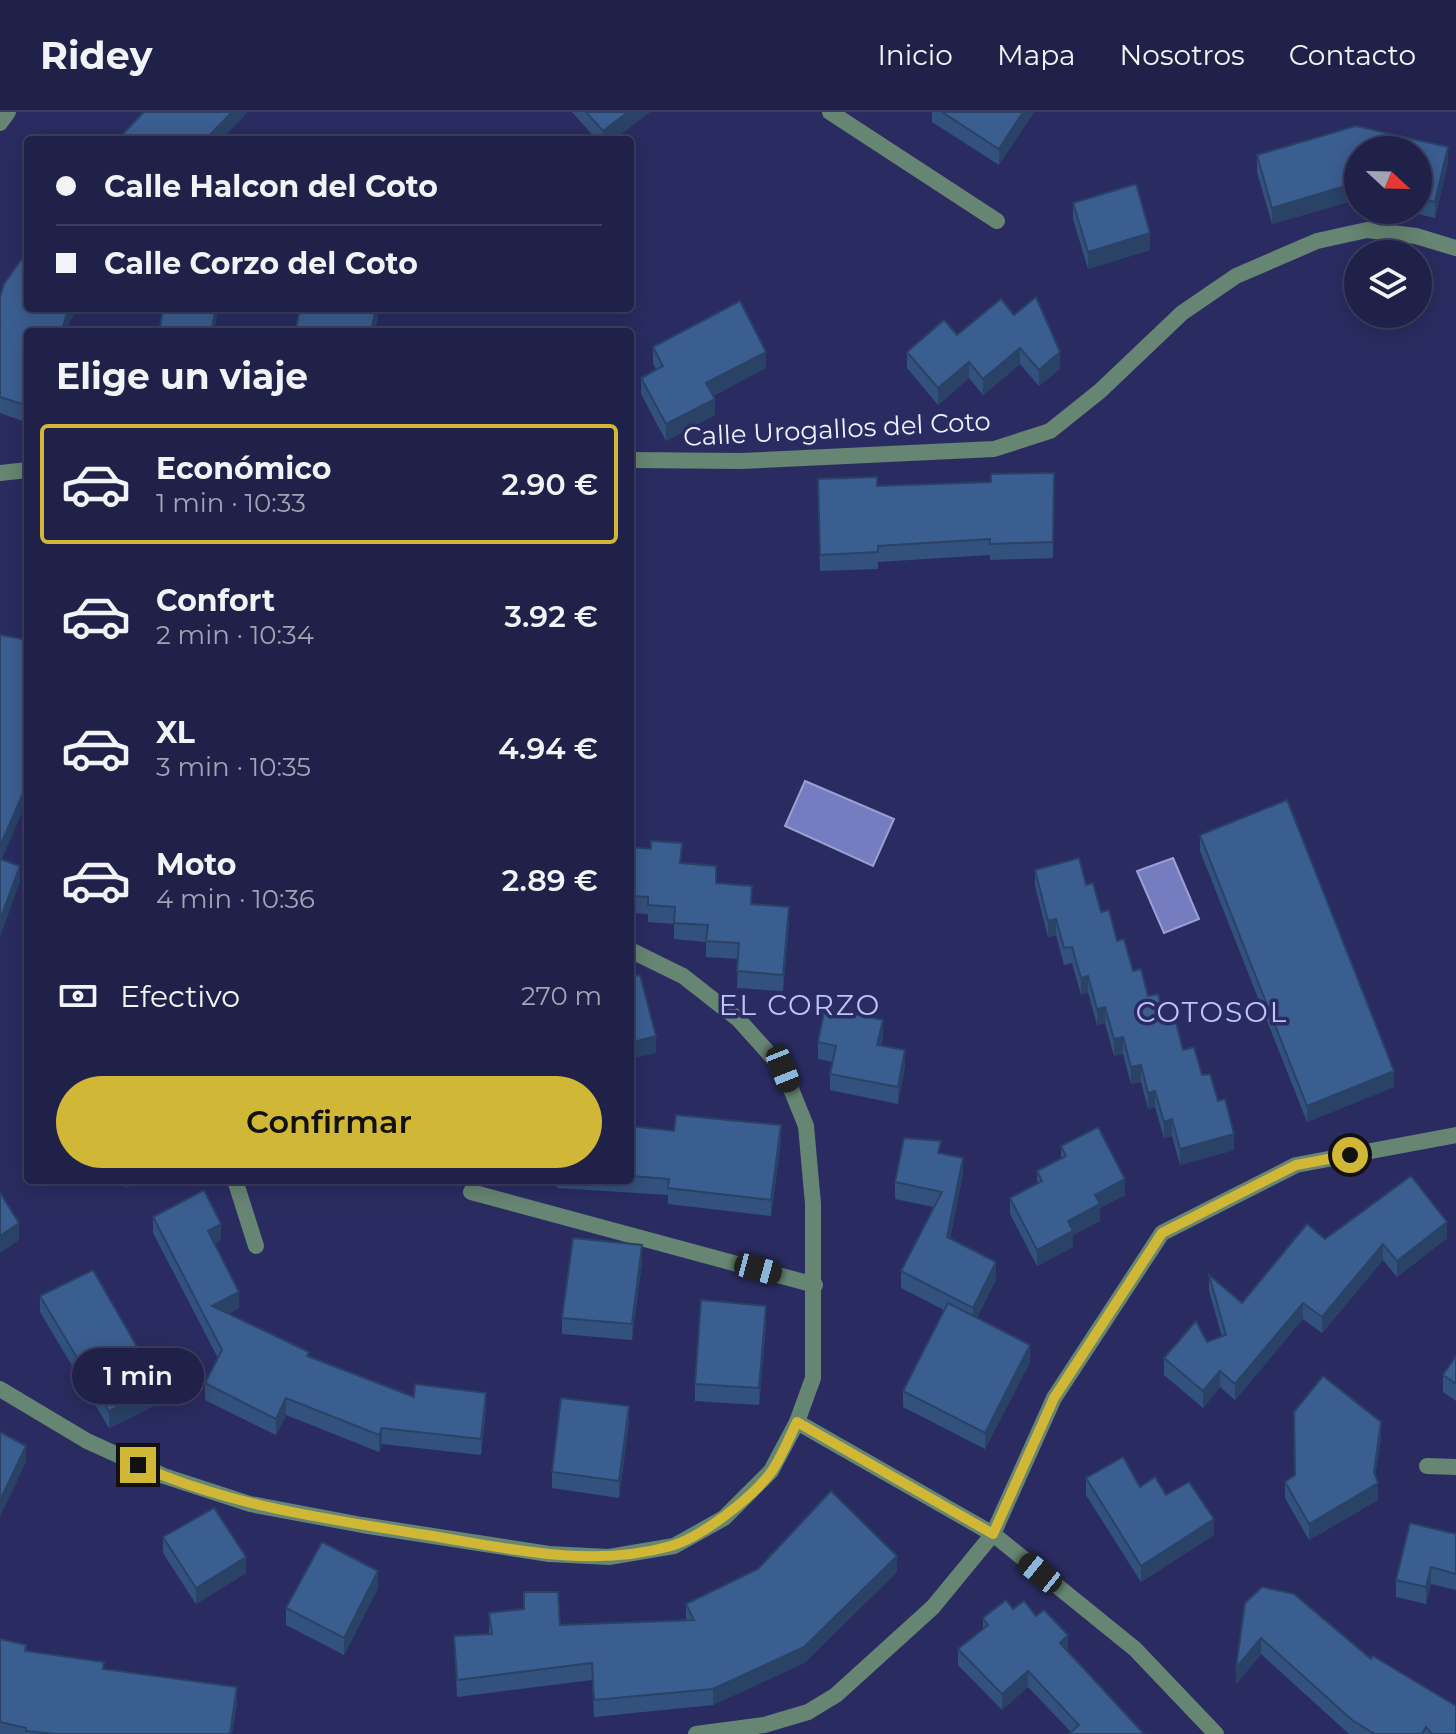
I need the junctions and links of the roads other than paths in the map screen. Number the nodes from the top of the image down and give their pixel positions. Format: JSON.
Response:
{"nodes":[{"id":1,"x":8,"y":112,"type":"edge"},
{"id":2,"x":830,"y":112,"type":"edge"},
{"id":3,"x":0,"y":123,"type":"edge"},
{"id":4,"x":997,"y":221,"type":"dead end"},
{"id":5,"x":1456,"y":248,"type":"edge"},
{"id":6,"x":634,"y":460,"type":"edge"},
{"id":7,"x":24,"y":470,"type":"edge"},
{"id":8,"x":0,"y":473,"type":"edge"},
{"id":9,"x":634,"y":952,"type":"edge"},
{"id":10,"x":1456,"y":1135,"type":"edge"},
{"id":11,"x":236,"y":1184,"type":"edge"},
{"id":12,"x":471,"y":1192,"type":"dead end"},
{"id":13,"x":256,"y":1246,"type":"dead end"},
{"id":14,"x":815,"y":1285,"type":"junction"},
{"id":15,"x":0,"y":1389,"type":"edge"},
{"id":16,"x":797,"y":1422,"type":"junction"},
{"id":17,"x":1427,"y":1466,"type":"dead end"},
{"id":18,"x":1456,"y":1467,"type":"edge"},
{"id":19,"x":993,"y":1534,"type":"junction"},
{"id":20,"x":696,"y":1734,"type":"edge"},
{"id":21,"x":1216,"y":1734,"type":"edge"}],
"edges":[{"from":1,"to":3,"type":"street"},
{"from":2,"to":4,"type":"street"},
{"from":5,"to":6,"type":"street","name":"Calle Urogallos del Coto"},
{"from":7,"to":8,"type":"street"},
{"from":9,"to":14,"type":"street"},
{"from":10,"to":19,"type":"street"},
{"from":11,"to":13,"type":"street"},
{"from":12,"to":14,"type":"street"},
{"from":14,"to":16,"type":"street"},
{"from":15,"to":16,"type":"street"},
{"from":16,"to":19,"type":"street"},
{"from":17,"to":18,"type":"street"},
{"from":19,"to":20,"type":"street"},
{"from":19,"to":21,"type":"street"}]}
